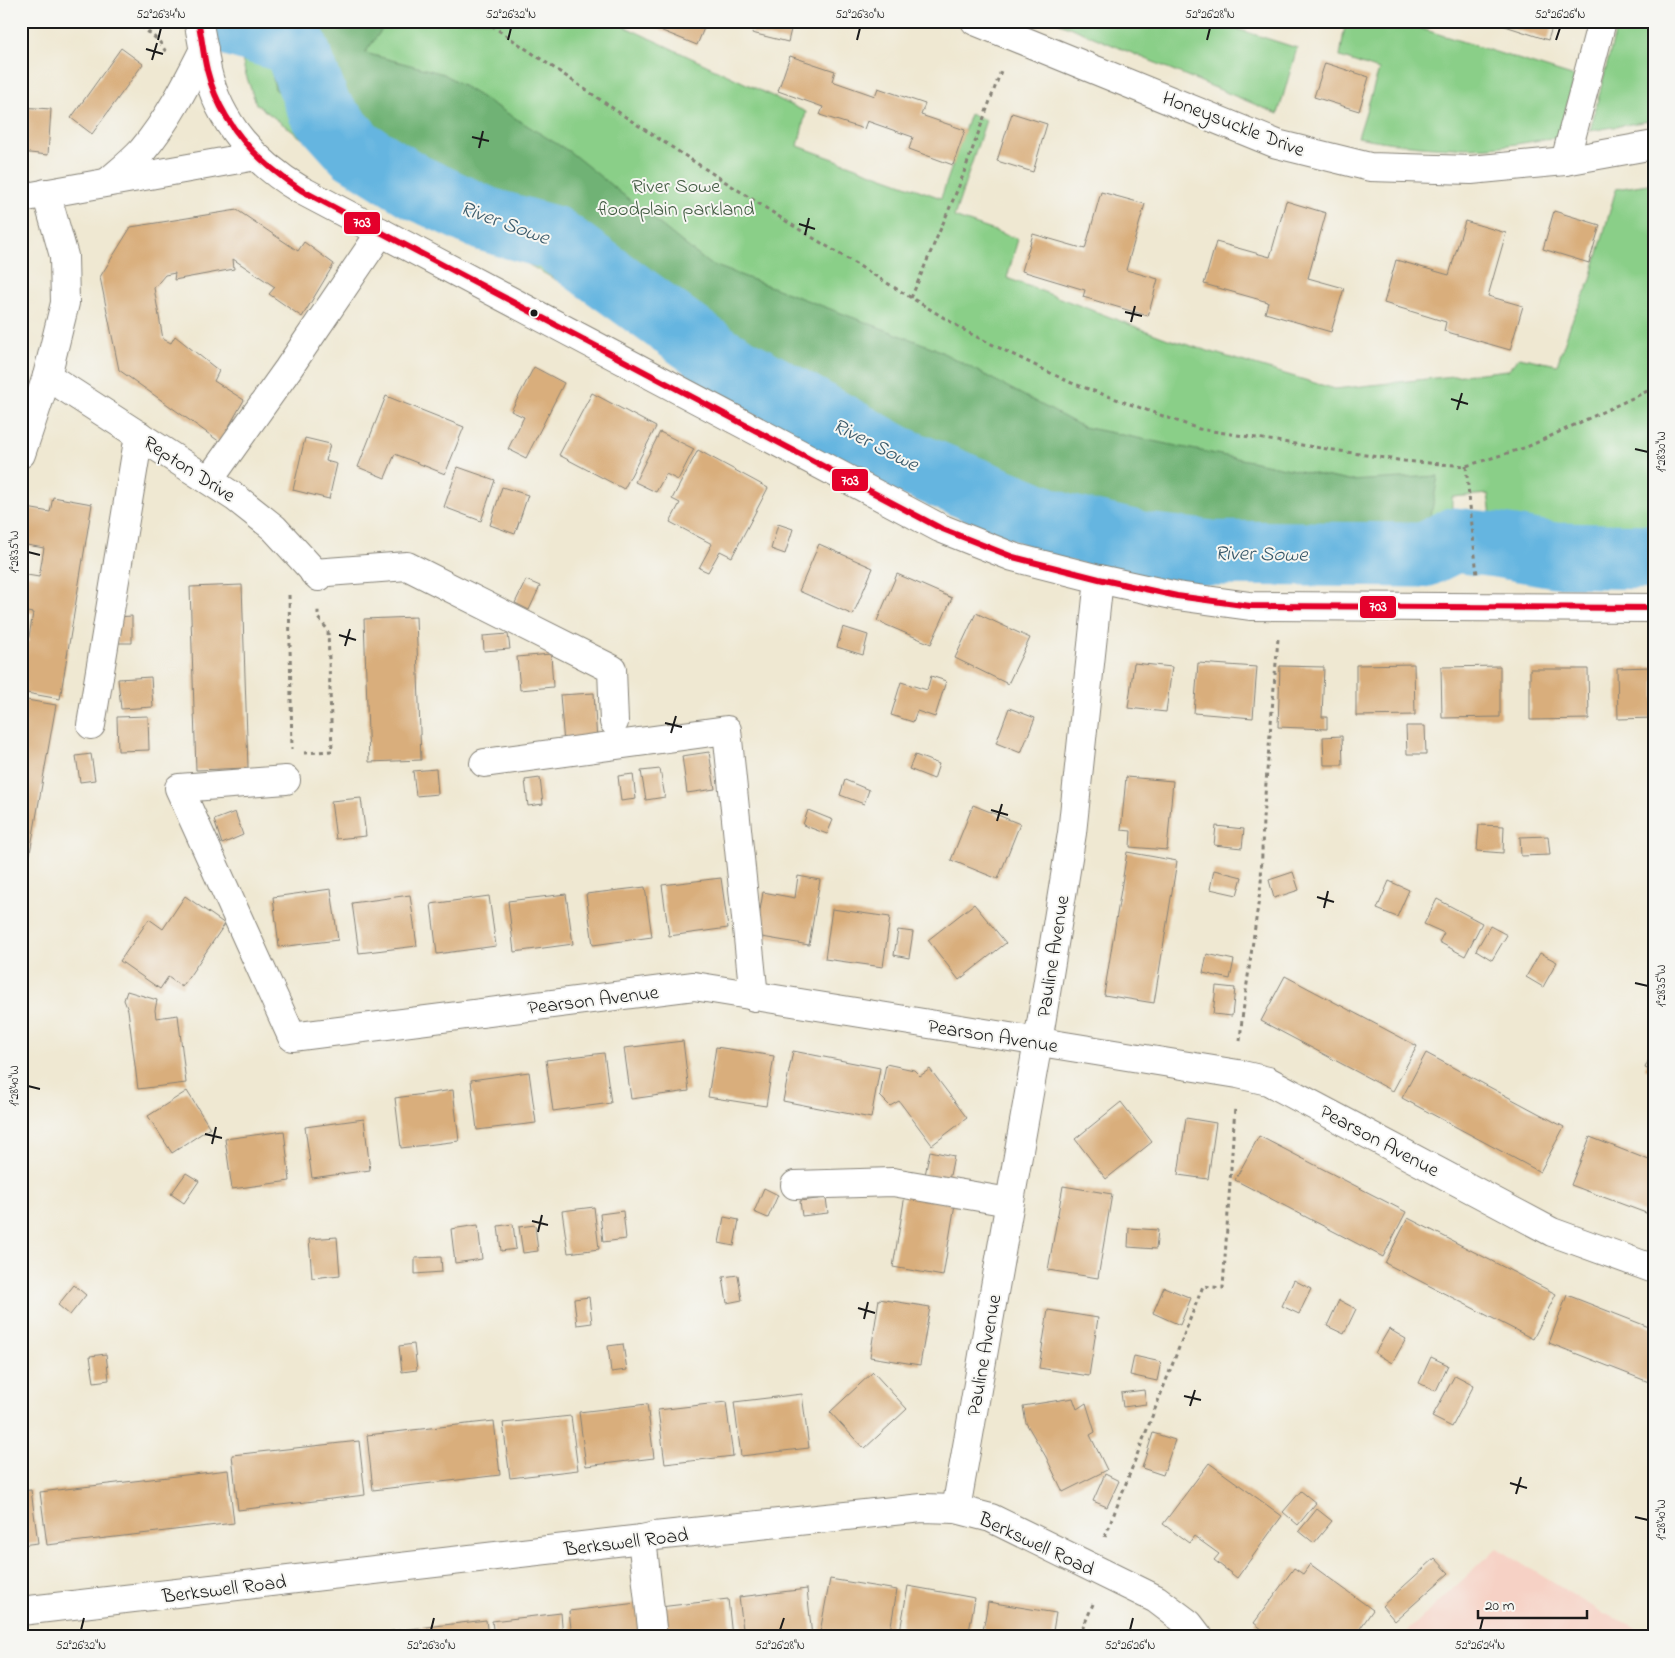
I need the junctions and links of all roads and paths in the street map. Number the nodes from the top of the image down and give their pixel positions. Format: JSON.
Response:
{"nodes":[{"id":1,"x":485,"y":21,"type":"edge"},
{"id":2,"x":975,"y":21,"type":"edge"},
{"id":3,"x":1602,"y":21,"type":"edge"},
{"id":4,"x":1009,"y":36,"type":"junction"},
{"id":5,"x":202,"y":39,"type":"edge"},
{"id":6,"x":1654,"y":145,"type":"edge"},
{"id":7,"x":256,"y":156,"type":"junction"},
{"id":8,"x":1564,"y":161,"type":"junction"},
{"id":9,"x":108,"y":182,"type":"junction"},
{"id":10,"x":34,"y":195,"type":"edge"},
{"id":11,"x":381,"y":232,"type":"junction"},
{"id":12,"x":911,"y":298,"type":"junction"},
{"id":13,"x":47,"y":376,"type":"junction"},
{"id":14,"x":1654,"y":388,"type":"edge"},
{"id":15,"x":139,"y":435,"type":"junction"},
{"id":16,"x":21,"y":454,"type":"edge"},
{"id":17,"x":1466,"y":466,"type":"junction"},
{"id":18,"x":209,"y":480,"type":"junction"},
{"id":19,"x":311,"y":569,"type":"junction"},
{"id":20,"x":1477,"y":570,"type":"dead end"},
{"id":21,"x":1099,"y":579,"type":"junction"},
{"id":22,"x":1280,"y":606,"type":"junction"},
{"id":23,"x":1654,"y":608,"type":"edge"},
{"id":24,"x":614,"y":722,"type":"dead end"},
{"id":25,"x":91,"y":725,"type":"dead end"},
{"id":26,"x":292,"y":753,"type":"dead end"},
{"id":27,"x":302,"y":753,"type":"dead end"},
{"id":28,"x":484,"y":763,"type":"dead end"},
{"id":29,"x":286,"y":780,"type":"dead end"},
{"id":30,"x":754,"y":997,"type":"junction"},
{"id":31,"x":1038,"y":1042,"type":"junction"},
{"id":32,"x":1238,"y":1074,"type":"junction"},
{"id":33,"x":795,"y":1185,"type":"dead end"},
{"id":34,"x":1009,"y":1202,"type":"junction"},
{"id":35,"x":1654,"y":1269,"type":"edge"},
{"id":36,"x":956,"y":1509,"type":"junction"},
{"id":37,"x":642,"y":1540,"type":"junction"},
{"id":38,"x":1107,"y":1576,"type":"junction"},
{"id":39,"x":21,"y":1611,"type":"edge"},
{"id":40,"x":653,"y":1637,"type":"edge"},
{"id":41,"x":1078,"y":1637,"type":"edge"},
{"id":42,"x":1199,"y":1637,"type":"edge"}],
"edges":[{"from":1,"to":12,"type":"path"},
{"from":2,"to":4,"type":"street","name":"Honeysuckle Drive"},
{"from":3,"to":8,"type":"street"},
{"from":4,"to":8,"type":"street","name":"Honeysuckle Drive"},
{"from":4,"to":12,"type":"path"},
{"from":5,"to":7,"type":"street"},
{"from":5,"to":9,"type":"street"},
{"from":6,"to":8,"type":"street","name":"Honeysuckle Drive"},
{"from":7,"to":9,"type":"street"},
{"from":7,"to":11,"type":"street"},
{"from":9,"to":10,"type":"street"},
{"from":10,"to":13,"type":"street"},
{"from":11,"to":18,"type":"street"},
{"from":11,"to":21,"type":"street"},
{"from":12,"to":17,"type":"path"},
{"from":13,"to":15,"type":"street","name":"Repton Drive"},
{"from":13,"to":16,"type":"street"},
{"from":14,"to":17,"type":"path"},
{"from":15,"to":18,"type":"street","name":"Repton Drive"},
{"from":15,"to":25,"type":"street"},
{"from":17,"to":20,"type":"path"},
{"from":18,"to":19,"type":"street","name":"Repton Drive"},
{"from":19,"to":24,"type":"street"},
{"from":19,"to":26,"type":"path"},
{"from":19,"to":27,"type":"path"},
{"from":21,"to":22,"type":"street"},
{"from":21,"to":31,"type":"street","name":"Pauline Avenue"},
{"from":22,"to":23,"type":"street"},
{"from":22,"to":32,"type":"path"},
{"from":28,"to":30,"type":"street"},
{"from":29,"to":30,"type":"street","name":"Pearson Avenue"},
{"from":30,"to":31,"type":"street","name":"Pearson Avenue"},
{"from":31,"to":32,"type":"street","name":"Pearson Avenue"},
{"from":31,"to":34,"type":"street","name":"Pauline Avenue"},
{"from":32,"to":35,"type":"street","name":"Pearson Avenue"},
{"from":32,"to":38,"type":"path"},
{"from":33,"to":34,"type":"street"},
{"from":34,"to":36,"type":"street","name":"Pauline Avenue"},
{"from":36,"to":37,"type":"street","name":"Berkswell Road"},
{"from":36,"to":38,"type":"street","name":"Berkswell Road"},
{"from":37,"to":39,"type":"street","name":"Berkswell Road"},
{"from":37,"to":40,"type":"street"},
{"from":38,"to":41,"type":"path"},
{"from":38,"to":42,"type":"street","name":"Berkswell Road"}]}
